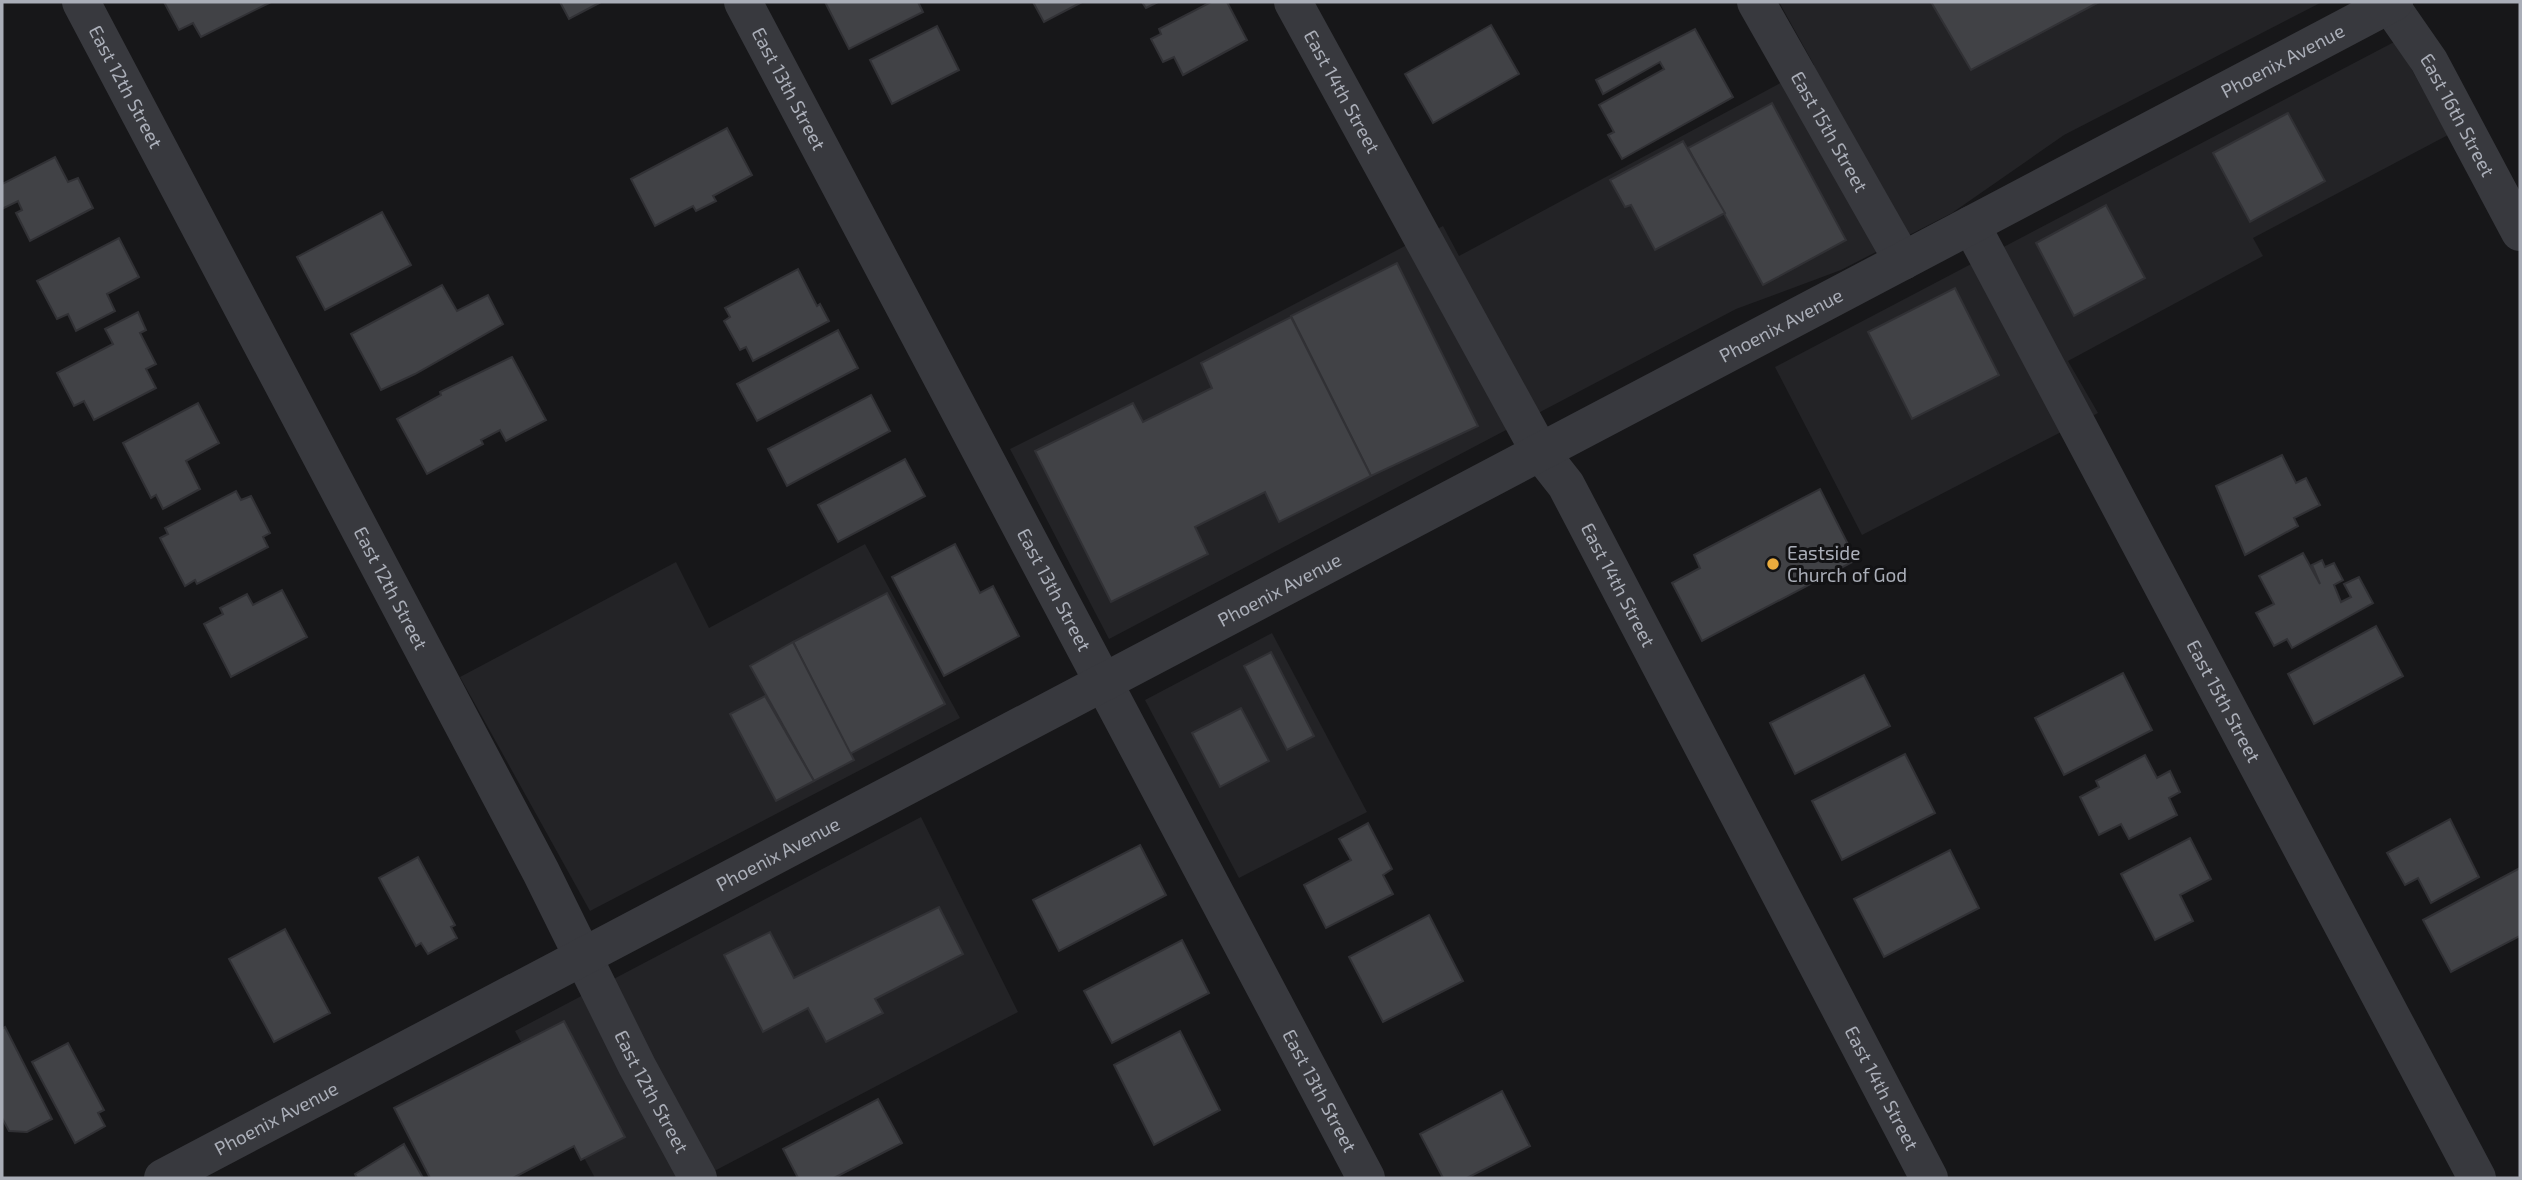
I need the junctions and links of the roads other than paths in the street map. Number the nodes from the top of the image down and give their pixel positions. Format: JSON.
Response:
{"nodes":[{"id":1,"x":80,"y":2,"type":"edge"},
{"id":2,"x":743,"y":2,"type":"edge"},
{"id":3,"x":1293,"y":2,"type":"edge"},
{"id":4,"x":1756,"y":2,"type":"edge"},
{"id":5,"x":2390,"y":3,"type":"edge"},
{"id":6,"x":1971,"y":225,"type":"junction"},
{"id":7,"x":2520,"y":232,"type":"edge"},
{"id":8,"x":1903,"y":261,"type":"junction"},
{"id":9,"x":1540,"y":452,"type":"junction"},
{"id":10,"x":1104,"y":682,"type":"junction"},
{"id":11,"x":583,"y":957,"type":"junction"},
{"id":12,"x":163,"y":1178,"type":"edge"},
{"id":13,"x":698,"y":1178,"type":"edge"},
{"id":14,"x":1366,"y":1178,"type":"edge"},
{"id":15,"x":1929,"y":1178,"type":"edge"},
{"id":16,"x":2477,"y":1178,"type":"edge"}],
"edges":[{"from":1,"to":11,"type":"street","name":"East 12th Street"},
{"from":2,"to":10,"type":"street","name":"East 13th Street"},
{"from":3,"to":9,"type":"street","name":"East 14th Street"},
{"from":4,"to":8,"type":"street","name":"East 15th Street"},
{"from":5,"to":6,"type":"street","name":"Phoenix Avenue"},
{"from":5,"to":7,"type":"street","name":"East 16th Street"},
{"from":6,"to":8,"type":"street","name":"Phoenix Avenue"},
{"from":6,"to":16,"type":"street","name":"East 15th Street"},
{"from":8,"to":9,"type":"street","name":"Phoenix Avenue"},
{"from":9,"to":10,"type":"street","name":"Phoenix Avenue"},
{"from":9,"to":15,"type":"street","name":"East 14th Street"},
{"from":10,"to":11,"type":"street","name":"Phoenix Avenue"},
{"from":10,"to":14,"type":"street","name":"East 13th Street"},
{"from":11,"to":12,"type":"street","name":"Phoenix Avenue"},
{"from":11,"to":13,"type":"street","name":"East 12th Street"}]}
